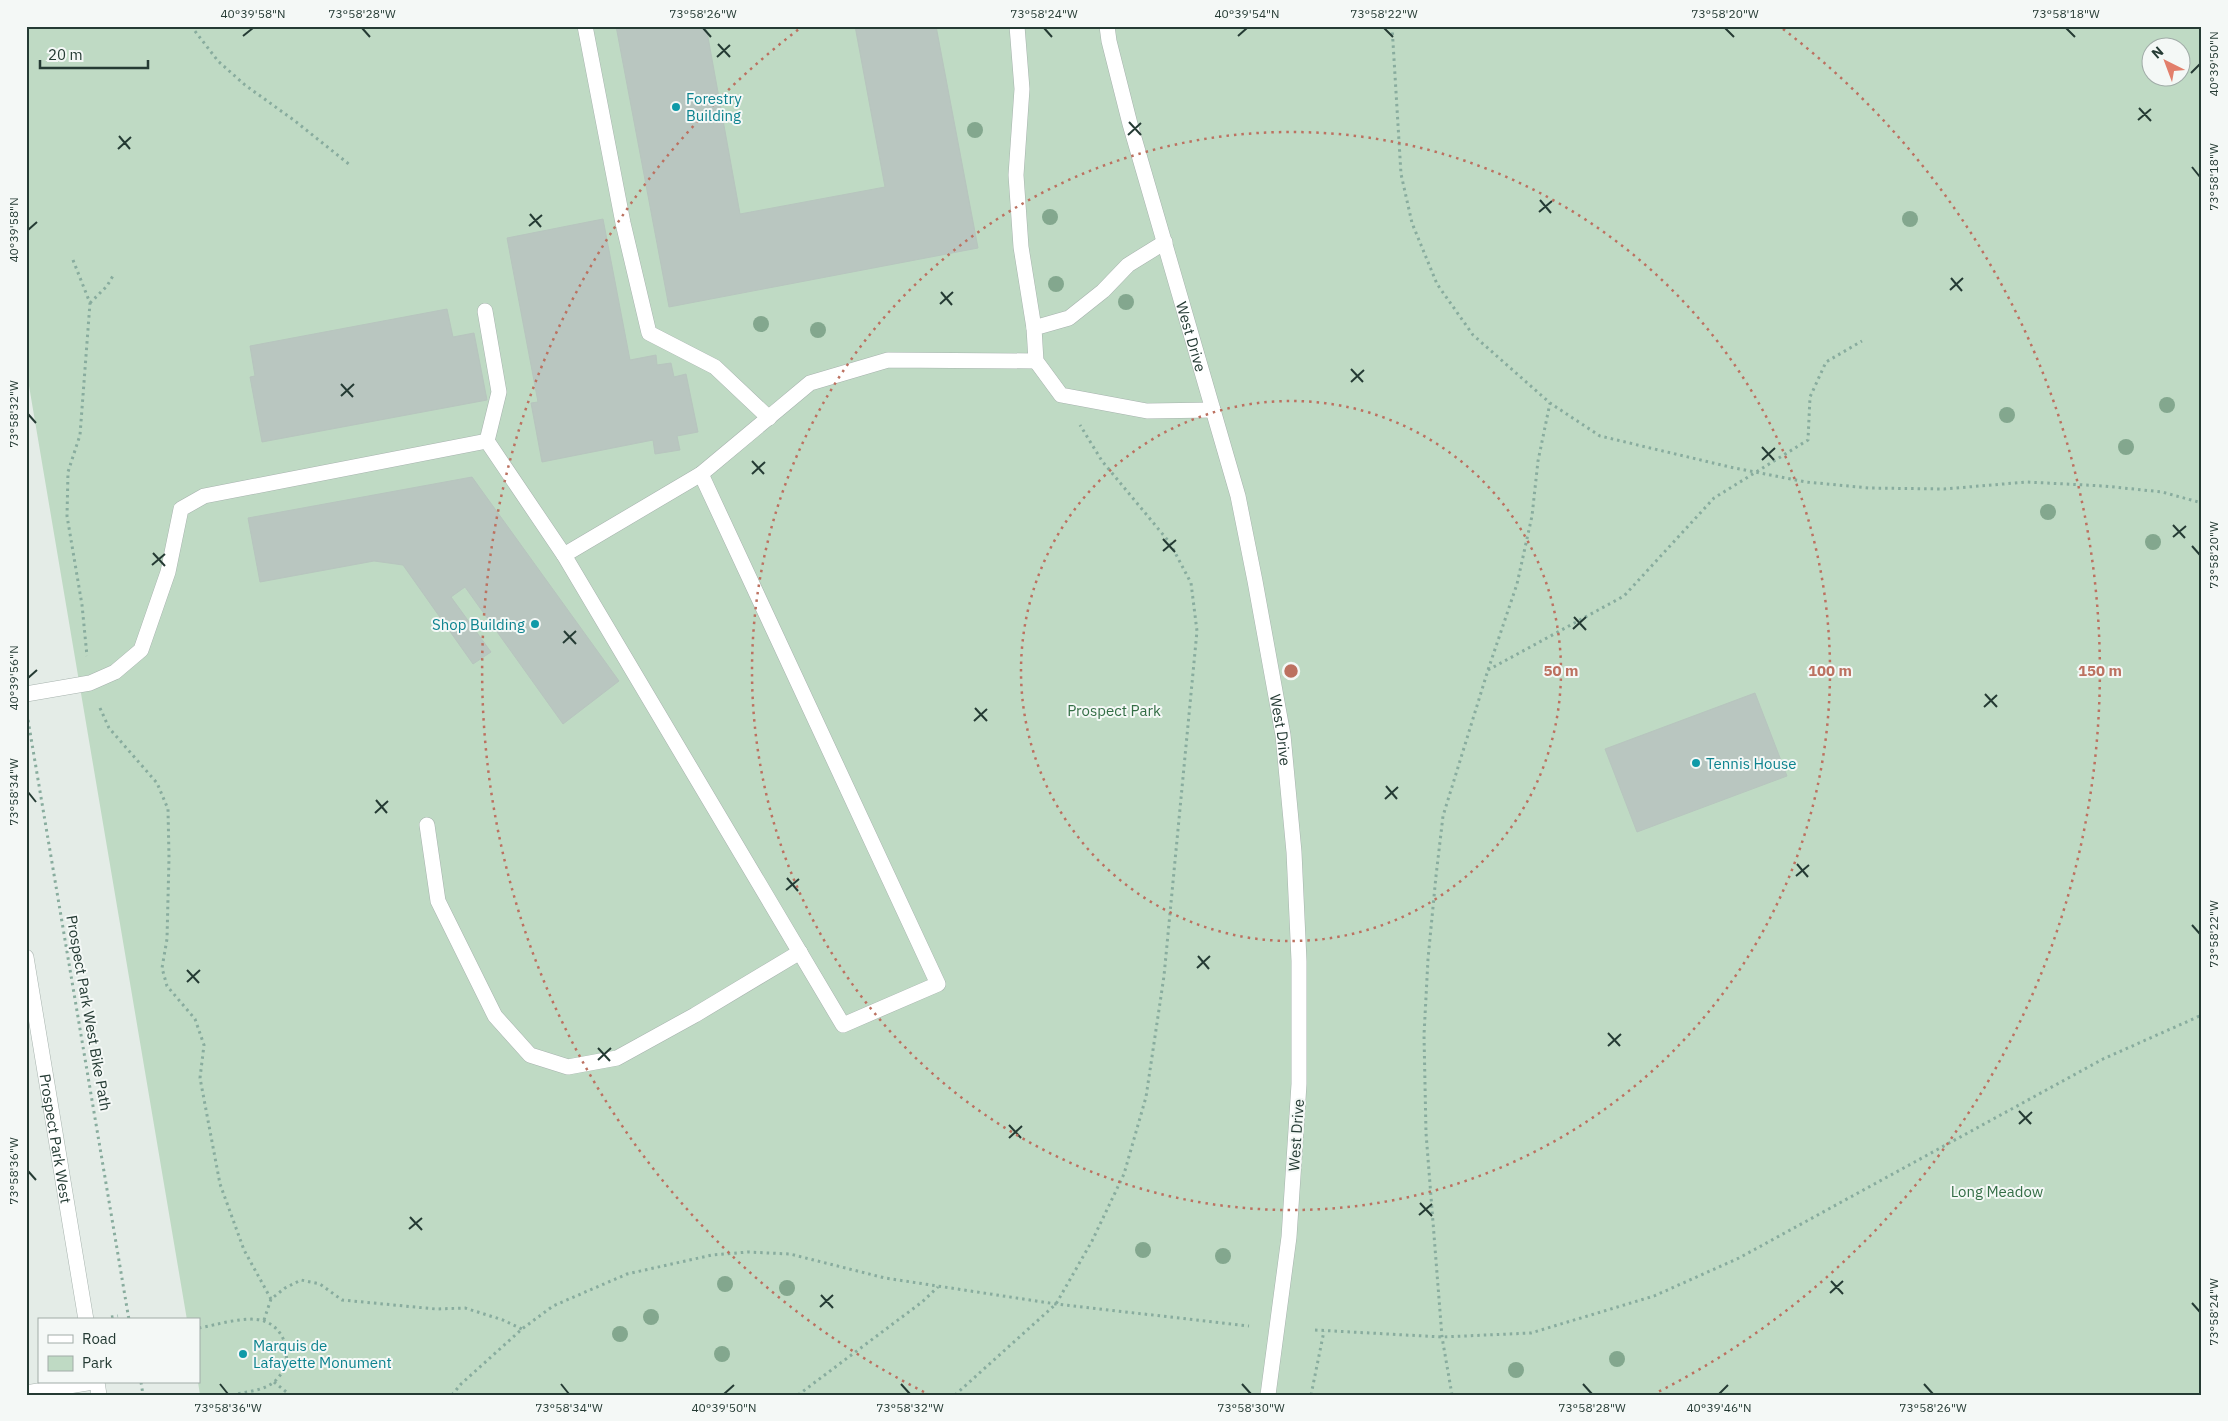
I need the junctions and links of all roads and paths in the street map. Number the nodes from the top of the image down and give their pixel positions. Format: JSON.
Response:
{"nodes":[{"id":1,"x":191,"y":26,"type":"edge"},
{"id":2,"x":585,"y":26,"type":"edge"},
{"id":3,"x":1016,"y":26,"type":"edge"},
{"id":4,"x":1108,"y":26,"type":"edge"},
{"id":5,"x":1392,"y":26,"type":"edge"},
{"id":6,"x":350,"y":165,"type":"dead end"},
{"id":7,"x":1164,"y":242,"type":"junction"},
{"id":8,"x":73,"y":260,"type":"dead end"},
{"id":9,"x":114,"y":274,"type":"dead end"},
{"id":10,"x":90,"y":303,"type":"junction"},
{"id":11,"x":485,"y":311,"type":"dead end"},
{"id":12,"x":1034,"y":328,"type":"junction"},
{"id":13,"x":1862,"y":341,"type":"dead end"},
{"id":14,"x":1036,"y":361,"type":"junction"},
{"id":15,"x":1061,"y":395,"type":"junction"},
{"id":16,"x":1550,"y":403,"type":"junction"},
{"id":17,"x":1213,"y":410,"type":"junction"},
{"id":18,"x":769,"y":418,"type":"junction"},
{"id":19,"x":487,"y":441,"type":"junction"},
{"id":20,"x":1756,"y":472,"type":"junction"},
{"id":21,"x":701,"y":474,"type":"junction"},
{"id":22,"x":2202,"y":503,"type":"edge"},
{"id":23,"x":564,"y":555,"type":"junction"},
{"id":24,"x":1488,"y":670,"type":"junction"},
{"id":25,"x":90,"y":684,"type":"junction"},
{"id":26,"x":26,"y":694,"type":"edge"},
{"id":27,"x":28,"y":719,"type":"dead end"},
{"id":28,"x":427,"y":825,"type":"dead end"},
{"id":29,"x":800,"y":952,"type":"junction"},
{"id":30,"x":26,"y":957,"type":"edge"},
{"id":31,"x":2202,"y":1015,"type":"edge"},
{"id":32,"x":938,"y":1286,"type":"junction"},
{"id":33,"x":270,"y":1299,"type":"junction"},
{"id":34,"x":1056,"y":1304,"type":"junction"},
{"id":35,"x":86,"y":1318,"type":"edge"},
{"id":36,"x":129,"y":1318,"type":"edge"},
{"id":37,"x":264,"y":1320,"type":"junction"},
{"id":38,"x":1249,"y":1326,"type":"dead end"},
{"id":39,"x":200,"y":1328,"type":"edge"},
{"id":40,"x":522,"y":1329,"type":"junction"},
{"id":41,"x":1315,"y":1330,"type":"dead end"},
{"id":42,"x":1324,"y":1331,"type":"junction"},
{"id":43,"x":1442,"y":1337,"type":"junction"},
{"id":44,"x":274,"y":1382,"type":"junction"},
{"id":45,"x":81,"y":1384,"type":"edge"},
{"id":46,"x":26,"y":1393,"type":"edge"},
{"id":47,"x":231,"y":1395,"type":"edge"},
{"id":48,"x":290,"y":1395,"type":"edge"},
{"id":49,"x":452,"y":1395,"type":"edge"},
{"id":50,"x":798,"y":1395,"type":"edge"},
{"id":51,"x":955,"y":1395,"type":"edge"},
{"id":52,"x":1268,"y":1395,"type":"edge"},
{"id":53,"x":1311,"y":1395,"type":"edge"},
{"id":54,"x":1452,"y":1395,"type":"edge"}],
"edges":[{"from":1,"to":6,"type":"path"},
{"from":2,"to":18,"type":"street"},
{"from":3,"to":12,"type":"street"},
{"from":4,"to":7,"type":"street","name":"West Drive"},
{"from":5,"to":16,"type":"path"},
{"from":7,"to":12,"type":"street"},
{"from":7,"to":17,"type":"street","name":"West Drive"},
{"from":8,"to":10,"type":"path"},
{"from":9,"to":10,"type":"path"},
{"from":10,"to":25,"type":"path"},
{"from":11,"to":19,"type":"street"},
{"from":12,"to":14,"type":"street"},
{"from":13,"to":20,"type":"path"},
{"from":14,"to":15,"type":"street"},
{"from":14,"to":18,"type":"street"},
{"from":15,"to":17,"type":"street"},
{"from":15,"to":34,"type":"path"},
{"from":16,"to":20,"type":"path"},
{"from":16,"to":24,"type":"path"},
{"from":17,"to":52,"type":"street","name":"West Drive"},
{"from":18,"to":21,"type":"street"},
{"from":19,"to":23,"type":"street"},
{"from":19,"to":25,"type":"street"},
{"from":20,"to":22,"type":"path"},
{"from":20,"to":24,"type":"path"},
{"from":21,"to":23,"type":"street"},
{"from":21,"to":29,"type":"street"},
{"from":23,"to":29,"type":"street"},
{"from":24,"to":43,"type":"path"},
{"from":25,"to":26,"type":"street"},
{"from":25,"to":33,"type":"path"},
{"from":27,"to":36,"type":"path","name":"Prospect Park West Bike Path"},
{"from":28,"to":29,"type":"street"},
{"from":30,"to":35,"type":"street","name":"Prospect Park West"},
{"from":31,"to":43,"type":"path"},
{"from":32,"to":34,"type":"path"},
{"from":32,"to":40,"type":"path"},
{"from":32,"to":50,"type":"path"},
{"from":33,"to":37,"type":"path"},
{"from":33,"to":40,"type":"path"},
{"from":34,"to":38,"type":"path"},
{"from":34,"to":51,"type":"path"},
{"from":37,"to":39,"type":"path"},
{"from":37,"to":44,"type":"path"},
{"from":40,"to":49,"type":"path"},
{"from":41,"to":42,"type":"path"},
{"from":42,"to":43,"type":"path"},
{"from":42,"to":53,"type":"path"},
{"from":43,"to":54,"type":"path"},
{"from":44,"to":47,"type":"path"},
{"from":44,"to":48,"type":"path"},
{"from":45,"to":46,"type":"street"}]}
